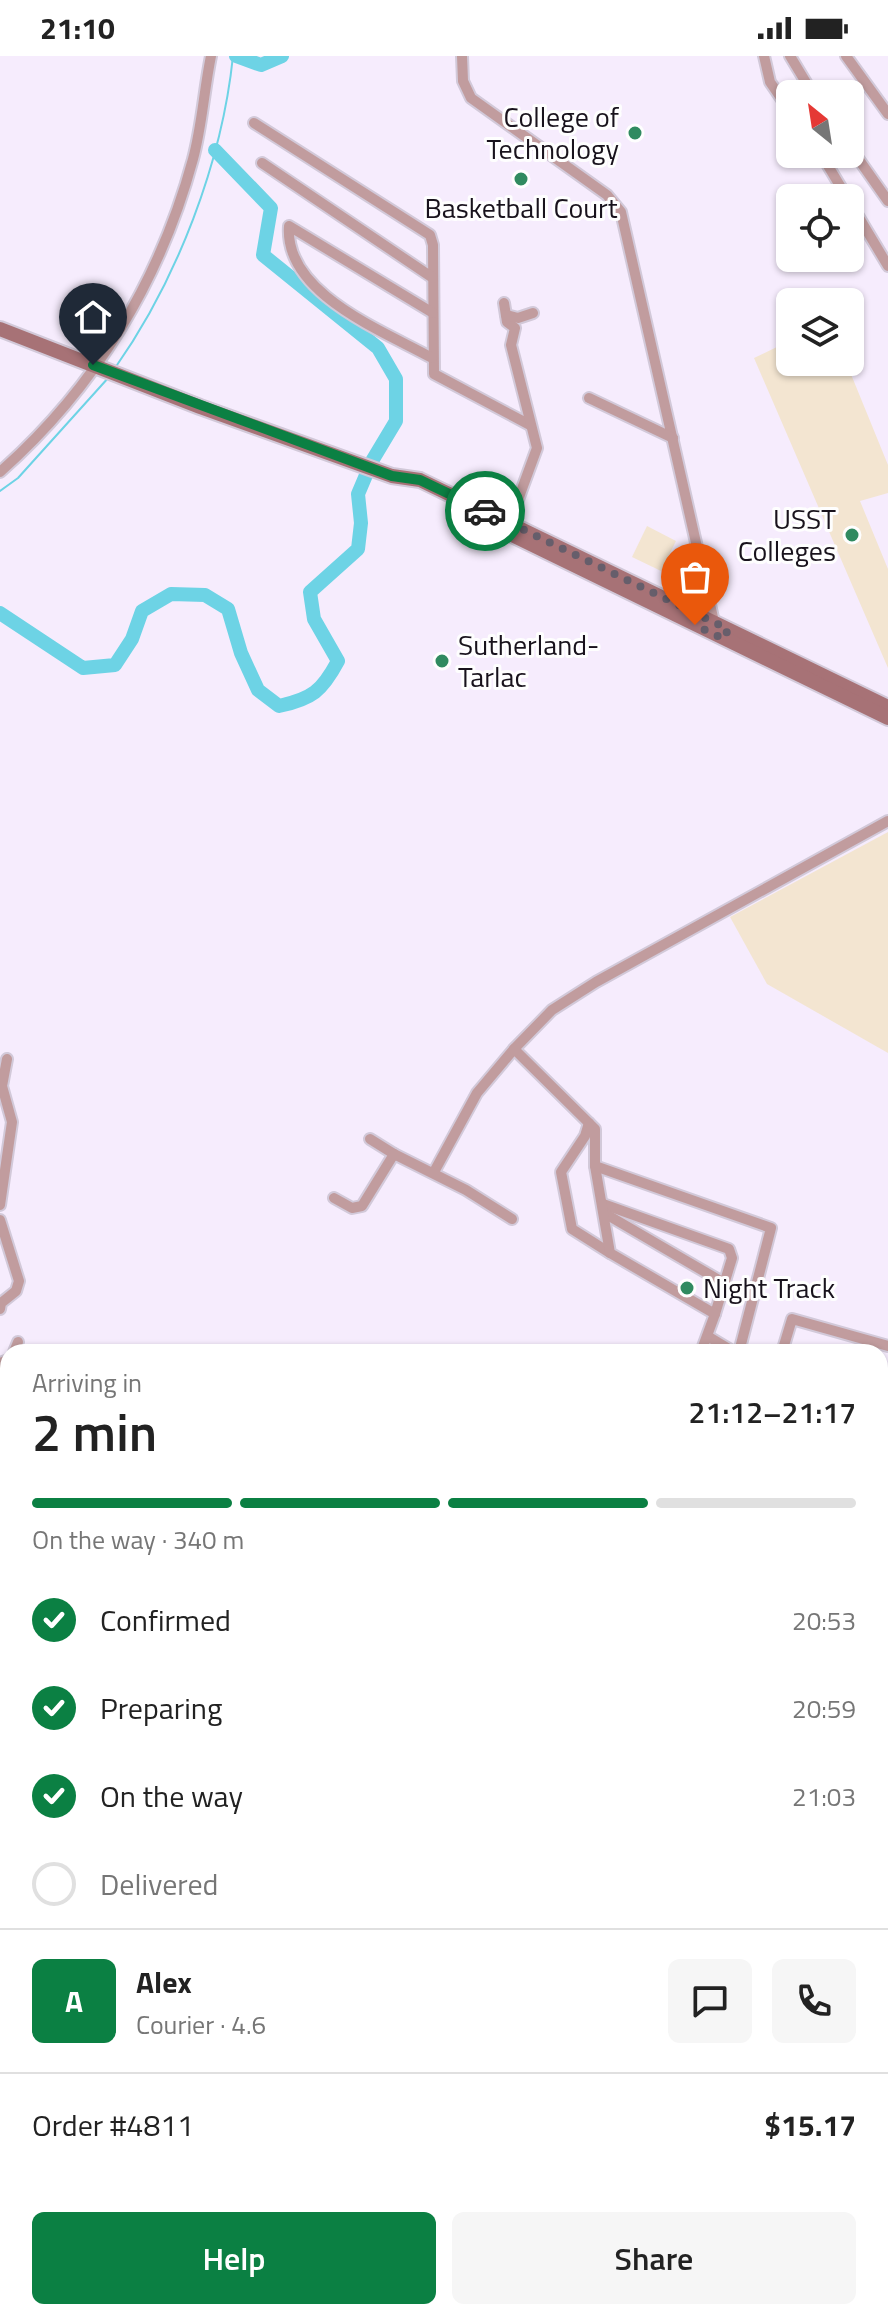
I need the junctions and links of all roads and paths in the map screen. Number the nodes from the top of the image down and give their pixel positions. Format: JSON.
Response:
{"nodes":[{"id":1,"x":211,"y":56,"type":"edge"},
{"id":2,"x":462,"y":56,"type":"edge"},
{"id":3,"x":764,"y":56,"type":"edge"},
{"id":4,"x":790,"y":56,"type":"edge"},
{"id":5,"x":846,"y":56,"type":"edge"},
{"id":6,"x":805,"y":80,"type":"edge"},
{"id":7,"x":776,"y":91,"type":"edge"},
{"id":8,"x":888,"y":114,"type":"edge"},
{"id":9,"x":254,"y":123,"type":"dead end"},
{"id":10,"x":262,"y":163,"type":"dead end"},
{"id":11,"x":864,"y":164,"type":"edge"},
{"id":12,"x":829,"y":168,"type":"edge"},
{"id":13,"x":884,"y":188,"type":"edge"},
{"id":14,"x":888,"y":201,"type":"edge"},
{"id":15,"x":888,"y":266,"type":"edge"},
{"id":16,"x":433,"y":278,"type":"junction"},
{"id":17,"x":504,"y":303,"type":"dead end"},
{"id":18,"x":433,"y":313,"type":"junction"},
{"id":19,"x":533,"y":313,"type":"dead end"},
{"id":20,"x":506,"y":315,"type":"junction"},
{"id":21,"x":0,"y":329,"type":"edge"},
{"id":22,"x":432,"y":358,"type":"junction"},
{"id":23,"x":96,"y":366,"type":"junction"},
{"id":24,"x":589,"y":398,"type":"dead end"},
{"id":25,"x":530,"y":425,"type":"junction"},
{"id":26,"x":673,"y":438,"type":"junction"},
{"id":27,"x":0,"y":472,"type":"edge"},
{"id":28,"x":508,"y":528,"type":"junction"},
{"id":29,"x":675,"y":610,"type":"junction"},
{"id":30,"x":714,"y":622,"type":"junction"},
{"id":31,"x":726,"y":634,"type":"junction"},
{"id":32,"x":888,"y":707,"type":"edge"},
{"id":33,"x":888,"y":718,"type":"edge"},
{"id":34,"x":888,"y":821,"type":"edge"},
{"id":35,"x":514,"y":1049,"type":"junction"},
{"id":36,"x":7,"y":1059,"type":"dead end"},
{"id":37,"x":589,"y":1123,"type":"junction"},
{"id":38,"x":370,"y":1139,"type":"dead end"},
{"id":39,"x":581,"y":1144,"type":"junction"},
{"id":40,"x":594,"y":1153,"type":"junction"},
{"id":41,"x":394,"y":1154,"type":"junction"},
{"id":42,"x":595,"y":1166,"type":"junction"},
{"id":43,"x":434,"y":1172,"type":"junction"},
{"id":44,"x":334,"y":1198,"type":"dead end"},
{"id":45,"x":0,"y":1205,"type":"edge"},
{"id":46,"x":603,"y":1208,"type":"junction"},
{"id":47,"x":512,"y":1219,"type":"dead end"},
{"id":48,"x":0,"y":1220,"type":"edge"},
{"id":49,"x":610,"y":1253,"type":"junction"},
{"id":50,"x":724,"y":1283,"type":"junction"},
{"id":51,"x":0,"y":1309,"type":"edge"},
{"id":52,"x":715,"y":1314,"type":"junction"},
{"id":53,"x":709,"y":1337,"type":"junction"},
{"id":54,"x":705,"y":1344,"type":"edge"},
{"id":55,"x":722,"y":1344,"type":"edge"},
{"id":56,"x":738,"y":1344,"type":"edge"},
{"id":57,"x":784,"y":1344,"type":"edge"},
{"id":58,"x":881,"y":1344,"type":"edge"}],
"edges":[{"from":1,"to":23,"type":"street"},
{"from":2,"to":26,"type":"street"},
{"from":3,"to":7,"type":"street"},
{"from":4,"to":6,"type":"street"},
{"from":5,"to":8,"type":"street"},
{"from":9,"to":16,"type":"street"},
{"from":10,"to":16,"type":"street"},
{"from":11,"to":13,"type":"street"},
{"from":12,"to":15,"type":"street"},
{"from":13,"to":14,"type":"street"},
{"from":16,"to":18,"type":"street"},
{"from":17,"to":20,"type":"street"},
{"from":18,"to":22,"type":"street"},
{"from":18,"to":22,"type":"street"},
{"from":19,"to":20,"type":"street"},
{"from":20,"to":25,"type":"street"},
{"from":21,"to":23,"type":"main road"},
{"from":22,"to":25,"type":"street"},
{"from":23,"to":27,"type":"street"},
{"from":23,"to":28,"type":"main road"},
{"from":24,"to":26,"type":"street"},
{"from":25,"to":28,"type":"street"},
{"from":26,"to":30,"type":"street"},
{"from":28,"to":29,"type":"main road"},
{"from":29,"to":30,"type":"main road"},
{"from":29,"to":31,"type":"main road"},
{"from":30,"to":31,"type":"main road"},
{"from":31,"to":32,"type":"main road"},
{"from":31,"to":33,"type":"main road"},
{"from":34,"to":35,"type":"street"},
{"from":35,"to":37,"type":"street"},
{"from":35,"to":43,"type":"street"},
{"from":36,"to":45,"type":"street"},
{"from":37,"to":39,"type":"street"},
{"from":37,"to":40,"type":"street"},
{"from":38,"to":41,"type":"street"},
{"from":39,"to":40,"type":"street"},
{"from":39,"to":49,"type":"street"},
{"from":40,"to":42,"type":"street"},
{"from":41,"to":43,"type":"street"},
{"from":41,"to":44,"type":"street"},
{"from":42,"to":46,"type":"street"},
{"from":42,"to":56,"type":"street"},
{"from":43,"to":47,"type":"street"},
{"from":46,"to":49,"type":"street"},
{"from":46,"to":50,"type":"street"},
{"from":46,"to":50,"type":"street"},
{"from":48,"to":51,"type":"street"},
{"from":49,"to":52,"type":"street"},
{"from":50,"to":52,"type":"street"},
{"from":52,"to":53,"type":"street"},
{"from":53,"to":54,"type":"street"},
{"from":53,"to":55,"type":"street"},
{"from":57,"to":58,"type":"street"}]}
